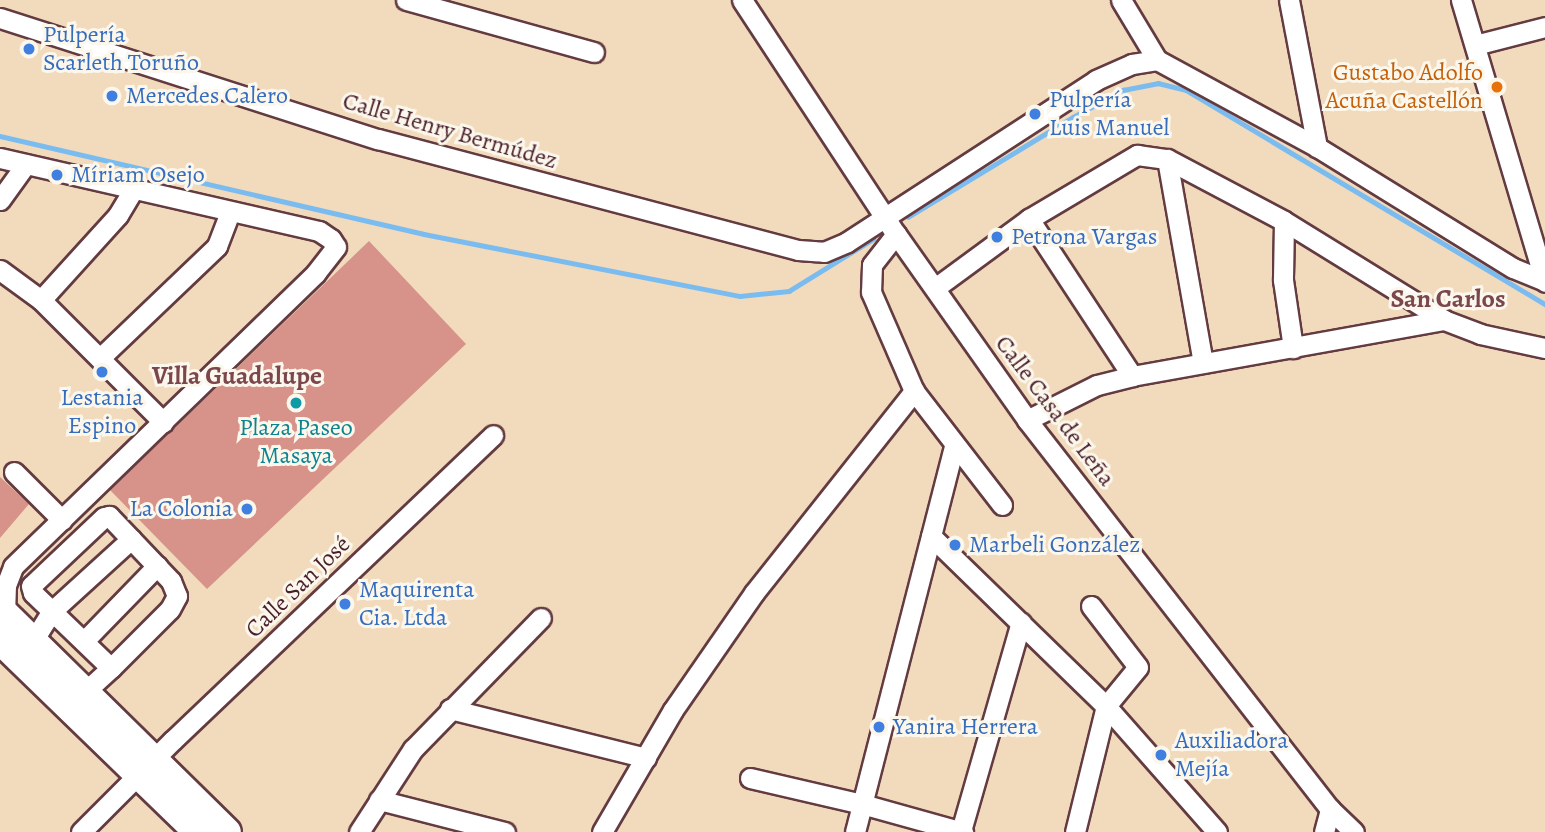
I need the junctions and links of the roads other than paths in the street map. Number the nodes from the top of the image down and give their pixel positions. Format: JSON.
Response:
{"nodes":[{"id":1,"x":406,"y":0,"type":"edge"},
{"id":2,"x":743,"y":0,"type":"edge"},
{"id":3,"x":1121,"y":0,"type":"edge"},
{"id":4,"x":1289,"y":0,"type":"edge"},
{"id":5,"x":1461,"y":0,"type":"edge"},
{"id":6,"x":0,"y":18,"type":"edge"},
{"id":7,"x":1545,"y":27,"type":"edge"},
{"id":8,"x":1475,"y":45,"type":"junction"},
{"id":9,"x":594,"y":52,"type":"dead end"},
{"id":10,"x":1157,"y":60,"type":"junction"},
{"id":11,"x":1317,"y":147,"type":"junction"},
{"id":12,"x":0,"y":158,"type":"edge"},
{"id":13,"x":1167,"y":159,"type":"junction"},
{"id":14,"x":26,"y":164,"type":"junction"},
{"id":15,"x":133,"y":190,"type":"junction"},
{"id":16,"x":0,"y":200,"type":"edge"},
{"id":17,"x":230,"y":212,"type":"junction"},
{"id":18,"x":884,"y":215,"type":"junction"},
{"id":19,"x":1028,"y":219,"type":"junction"},
{"id":20,"x":1284,"y":221,"type":"junction"},
{"id":21,"x":896,"y":234,"type":"junction"},
{"id":22,"x":0,"y":270,"type":"edge"},
{"id":23,"x":1545,"y":281,"type":"edge"},
{"id":24,"x":935,"y":288,"type":"junction"},
{"id":25,"x":41,"y":300,"type":"junction"},
{"id":26,"x":1444,"y":320,"type":"junction"},
{"id":27,"x":1293,"y":348,"type":"junction"},
{"id":28,"x":1545,"y":348,"type":"edge"},
{"id":29,"x":100,"y":358,"type":"junction"},
{"id":30,"x":1203,"y":363,"type":"junction"},
{"id":31,"x":1132,"y":376,"type":"junction"},
{"id":32,"x":914,"y":391,"type":"junction"},
{"id":33,"x":1027,"y":419,"type":"junction"},
{"id":34,"x":163,"y":422,"type":"junction"},
{"id":35,"x":493,"y":435,"type":"dead end"},
{"id":36,"x":954,"y":446,"type":"junction"},
{"id":37,"x":13,"y":472,"type":"dead end"},
{"id":38,"x":1002,"y":505,"type":"dead end"},
{"id":39,"x":62,"y":520,"type":"junction"},
{"id":40,"x":931,"y":536,"type":"junction"},
{"id":41,"x":131,"y":539,"type":"junction"},
{"id":42,"x":158,"y":566,"type":"junction"},
{"id":43,"x":6,"y":569,"type":"edge"},
{"id":44,"x":1091,"y":606,"type":"dead end"},
{"id":45,"x":52,"y":611,"type":"junction"},
{"id":46,"x":541,"y":618,"type":"dead end"},
{"id":47,"x":2,"y":621,"type":"edge"},
{"id":48,"x":1021,"y":622,"type":"junction"},
{"id":49,"x":84,"y":641,"type":"junction"},
{"id":50,"x":33,"y":642,"type":"junction"},
{"id":51,"x":111,"y":668,"type":"junction"},
{"id":52,"x":76,"y":700,"type":"junction"},
{"id":53,"x":1106,"y":706,"type":"junction"},
{"id":54,"x":450,"y":709,"type":"junction"},
{"id":55,"x":646,"y":758,"type":"junction"},
{"id":56,"x":146,"y":768,"type":"junction"},
{"id":57,"x":750,"y":778,"type":"dead end"},
{"id":58,"x":379,"y":800,"type":"junction"},
{"id":59,"x":862,"y":804,"type":"junction"},
{"id":60,"x":1330,"y":809,"type":"junction"},
{"id":61,"x":81,"y":832,"type":"edge"},
{"id":62,"x":198,"y":832,"type":"edge"},
{"id":63,"x":227,"y":832,"type":"edge"},
{"id":64,"x":359,"y":832,"type":"edge"},
{"id":65,"x":505,"y":832,"type":"edge"},
{"id":66,"x":602,"y":832,"type":"edge"},
{"id":67,"x":855,"y":832,"type":"edge"},
{"id":68,"x":962,"y":832,"type":"edge"},
{"id":69,"x":1075,"y":832,"type":"edge"},
{"id":70,"x":1217,"y":832,"type":"edge"},
{"id":71,"x":1324,"y":832,"type":"edge"},
{"id":72,"x":1354,"y":832,"type":"edge"}],
"edges":[{"from":1,"to":9,"type":"street"},
{"from":2,"to":18,"type":"street","name":"Calle Casa de Leña"},
{"from":3,"to":10,"type":"street"},
{"from":4,"to":11,"type":"street"},
{"from":5,"to":8,"type":"street"},
{"from":6,"to":18,"type":"street","name":"Calle Henry Bermúdez"},
{"from":7,"to":8,"type":"street"},
{"from":8,"to":23,"type":"street"},
{"from":10,"to":11,"type":"street"},
{"from":10,"to":18,"type":"street","name":"Calle Henry Bermúdez"},
{"from":11,"to":23,"type":"street"},
{"from":12,"to":14,"type":"street"},
{"from":13,"to":19,"type":"street"},
{"from":13,"to":20,"type":"street"},
{"from":13,"to":30,"type":"street"},
{"from":14,"to":15,"type":"street"},
{"from":14,"to":16,"type":"street"},
{"from":15,"to":17,"type":"street"},
{"from":15,"to":25,"type":"street"},
{"from":17,"to":29,"type":"street"},
{"from":17,"to":34,"type":"street"},
{"from":18,"to":21,"type":"street","name":"Calle Casa de Leña"},
{"from":19,"to":24,"type":"street"},
{"from":19,"to":31,"type":"street"},
{"from":20,"to":26,"type":"street"},
{"from":20,"to":27,"type":"street"},
{"from":21,"to":24,"type":"street","name":"Calle Casa de Leña"},
{"from":21,"to":32,"type":"street"},
{"from":22,"to":25,"type":"street"},
{"from":24,"to":33,"type":"street","name":"Calle Casa de Leña"},
{"from":25,"to":29,"type":"street"},
{"from":26,"to":27,"type":"street"},
{"from":26,"to":28,"type":"street"},
{"from":27,"to":30,"type":"street"},
{"from":29,"to":34,"type":"street"},
{"from":30,"to":31,"type":"street"},
{"from":31,"to":33,"type":"street"},
{"from":32,"to":36,"type":"street"},
{"from":32,"to":55,"type":"street"},
{"from":33,"to":60,"type":"street","name":"Calle Casa de Leña"},
{"from":34,"to":39,"type":"street"},
{"from":35,"to":56,"type":"street","name":"Calle San José"},
{"from":36,"to":38,"type":"street"},
{"from":36,"to":40,"type":"street"},
{"from":37,"to":39,"type":"street"},
{"from":39,"to":43,"type":"street"},
{"from":40,"to":48,"type":"street"},
{"from":40,"to":59,"type":"street"},
{"from":41,"to":42,"type":"street"},
{"from":41,"to":45,"type":"street"},
{"from":41,"to":45,"type":"street"},
{"from":42,"to":49,"type":"street"},
{"from":42,"to":51,"type":"street"},
{"from":43,"to":47,"type":"street"},
{"from":44,"to":53,"type":"street"},
{"from":45,"to":49,"type":"street"},
{"from":45,"to":50,"type":"street"},
{"from":46,"to":54,"type":"street"},
{"from":47,"to":50,"type":"highway"},
{"from":47,"to":52,"type":"highway"},
{"from":48,"to":53,"type":"street"},
{"from":48,"to":68,"type":"street"},
{"from":49,"to":51,"type":"street"},
{"from":50,"to":52,"type":"highway"},
{"from":51,"to":52,"type":"street"},
{"from":52,"to":56,"type":"highway"},
{"from":53,"to":69,"type":"street"},
{"from":53,"to":70,"type":"street"},
{"from":54,"to":55,"type":"street"},
{"from":54,"to":58,"type":"street"},
{"from":55,"to":66,"type":"street"},
{"from":56,"to":61,"type":"street","name":"Calle San José"},
{"from":56,"to":62,"type":"highway"},
{"from":56,"to":63,"type":"highway"},
{"from":57,"to":59,"type":"street"},
{"from":58,"to":64,"type":"street"},
{"from":58,"to":65,"type":"street"},
{"from":59,"to":67,"type":"street"},
{"from":59,"to":68,"type":"street"},
{"from":60,"to":71,"type":"street"},
{"from":60,"to":72,"type":"street","name":"Calle Casa de Leña"}]}
